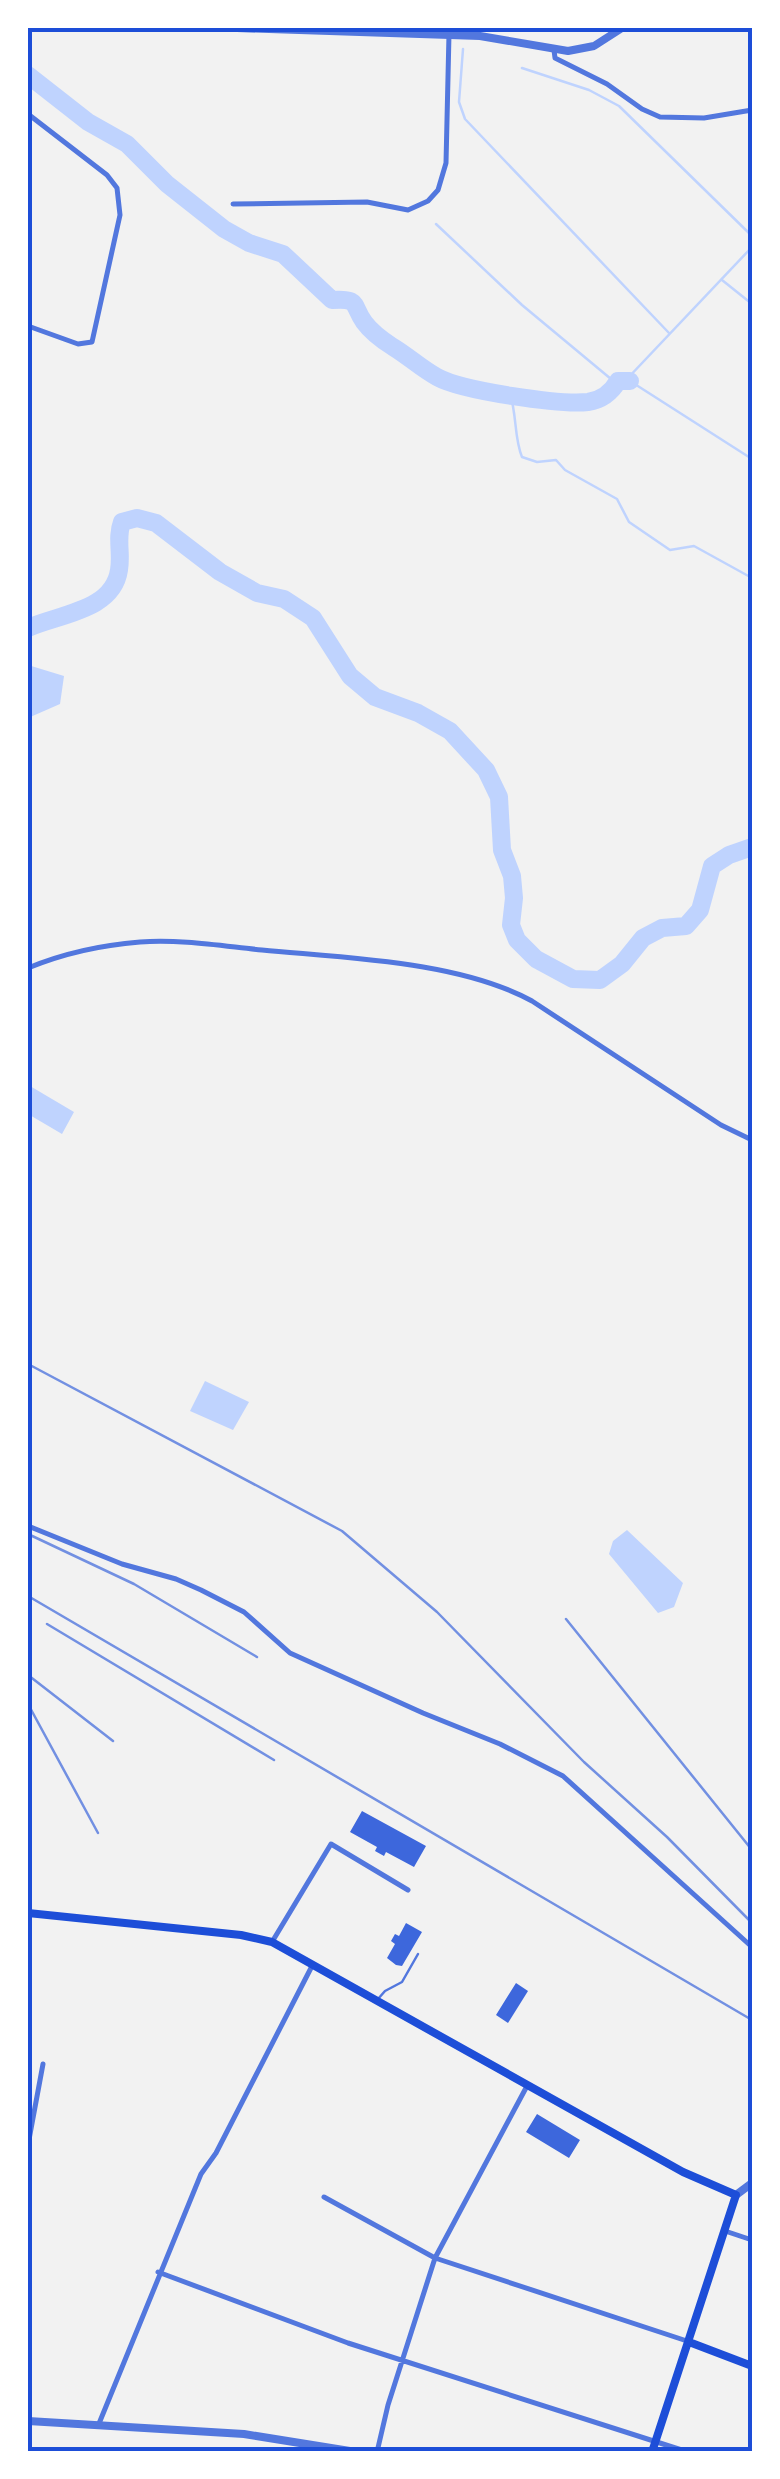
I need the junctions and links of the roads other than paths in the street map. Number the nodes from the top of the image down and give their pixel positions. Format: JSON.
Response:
{"nodes":[{"id":1,"x":237,"y":28,"type":"edge"},
{"id":2,"x":622,"y":28,"type":"edge"},
{"id":3,"x":428,"y":31,"type":"edge"},
{"id":4,"x":449,"y":34,"type":"junction"},
{"id":5,"x":554,"y":50,"type":"junction"},
{"id":6,"x":752,"y":110,"type":"edge"},
{"id":7,"x":28,"y":114,"type":"edge"},
{"id":8,"x":233,"y":204,"type":"dead end"},
{"id":9,"x":28,"y":326,"type":"edge"},
{"id":10,"x":28,"y":968,"type":"edge"},
{"id":11,"x":752,"y":1140,"type":"edge"},
{"id":12,"x":28,"y":1526,"type":"edge"},
{"id":13,"x":408,"y":1890,"type":"dead end"},
{"id":14,"x":28,"y":1913,"type":"edge"},
{"id":15,"x":272,"y":1942,"type":"junction"},
{"id":16,"x":752,"y":1947,"type":"edge"},
{"id":17,"x":418,"y":1954,"type":"dead end"},
{"id":18,"x":314,"y":1964,"type":"junction"},
{"id":19,"x":378,"y":2000,"type":"junction"},
{"id":20,"x":43,"y":2064,"type":"dead end"},
{"id":21,"x":529,"y":2083,"type":"junction"},
{"id":22,"x":28,"y":2145,"type":"edge"},
{"id":23,"x":752,"y":2183,"type":"edge"},
{"id":24,"x":736,"y":2195,"type":"junction"},
{"id":25,"x":324,"y":2197,"type":"dead end"},
{"id":26,"x":726,"y":2231,"type":"junction"},
{"id":27,"x":752,"y":2240,"type":"edge"},
{"id":28,"x":435,"y":2258,"type":"junction"},
{"id":29,"x":158,"y":2272,"type":"junction"},
{"id":30,"x":689,"y":2342,"type":"junction"},
{"id":31,"x":402,"y":2359,"type":"junction"},
{"id":32,"x":752,"y":2366,"type":"edge"},
{"id":33,"x":28,"y":2421,"type":"edge"},
{"id":34,"x":98,"y":2426,"type":"junction"},
{"id":35,"x":656,"y":2440,"type":"junction"},
{"id":36,"x":356,"y":2452,"type":"edge"},
{"id":37,"x":376,"y":2452,"type":"edge"},
{"id":38,"x":652,"y":2452,"type":"edge"},
{"id":39,"x":688,"y":2452,"type":"edge"}],
"edges":[{"from":1,"to":3,"type":"street"},
{"from":2,"to":5,"type":"street"},
{"from":3,"to":4,"type":"street"},
{"from":4,"to":5,"type":"street"},
{"from":4,"to":8,"type":"street"},
{"from":5,"to":6,"type":"street"},
{"from":7,"to":9,"type":"street"},
{"from":10,"to":11,"type":"street"},
{"from":12,"to":16,"type":"street"},
{"from":13,"to":15,"type":"street"},
{"from":14,"to":15,"type":"main road"},
{"from":15,"to":18,"type":"main road"},
{"from":17,"to":19,"type":"lane"},
{"from":18,"to":19,"type":"main road"},
{"from":18,"to":29,"type":"street"},
{"from":19,"to":21,"type":"main road"},
{"from":20,"to":22,"type":"street"},
{"from":21,"to":24,"type":"main road"},
{"from":21,"to":28,"type":"street"},
{"from":23,"to":24,"type":"street"},
{"from":24,"to":26,"type":"main road"},
{"from":25,"to":28,"type":"street"},
{"from":26,"to":27,"type":"street"},
{"from":26,"to":30,"type":"main road"},
{"from":28,"to":30,"type":"street"},
{"from":28,"to":31,"type":"street"},
{"from":29,"to":31,"type":"street"},
{"from":29,"to":34,"type":"street"},
{"from":30,"to":32,"type":"main road"},
{"from":30,"to":35,"type":"main road"},
{"from":31,"to":35,"type":"street"},
{"from":31,"to":37,"type":"street"},
{"from":33,"to":34,"type":"street"},
{"from":34,"to":36,"type":"street"},
{"from":35,"to":38,"type":"main road"},
{"from":35,"to":39,"type":"street"}]}
